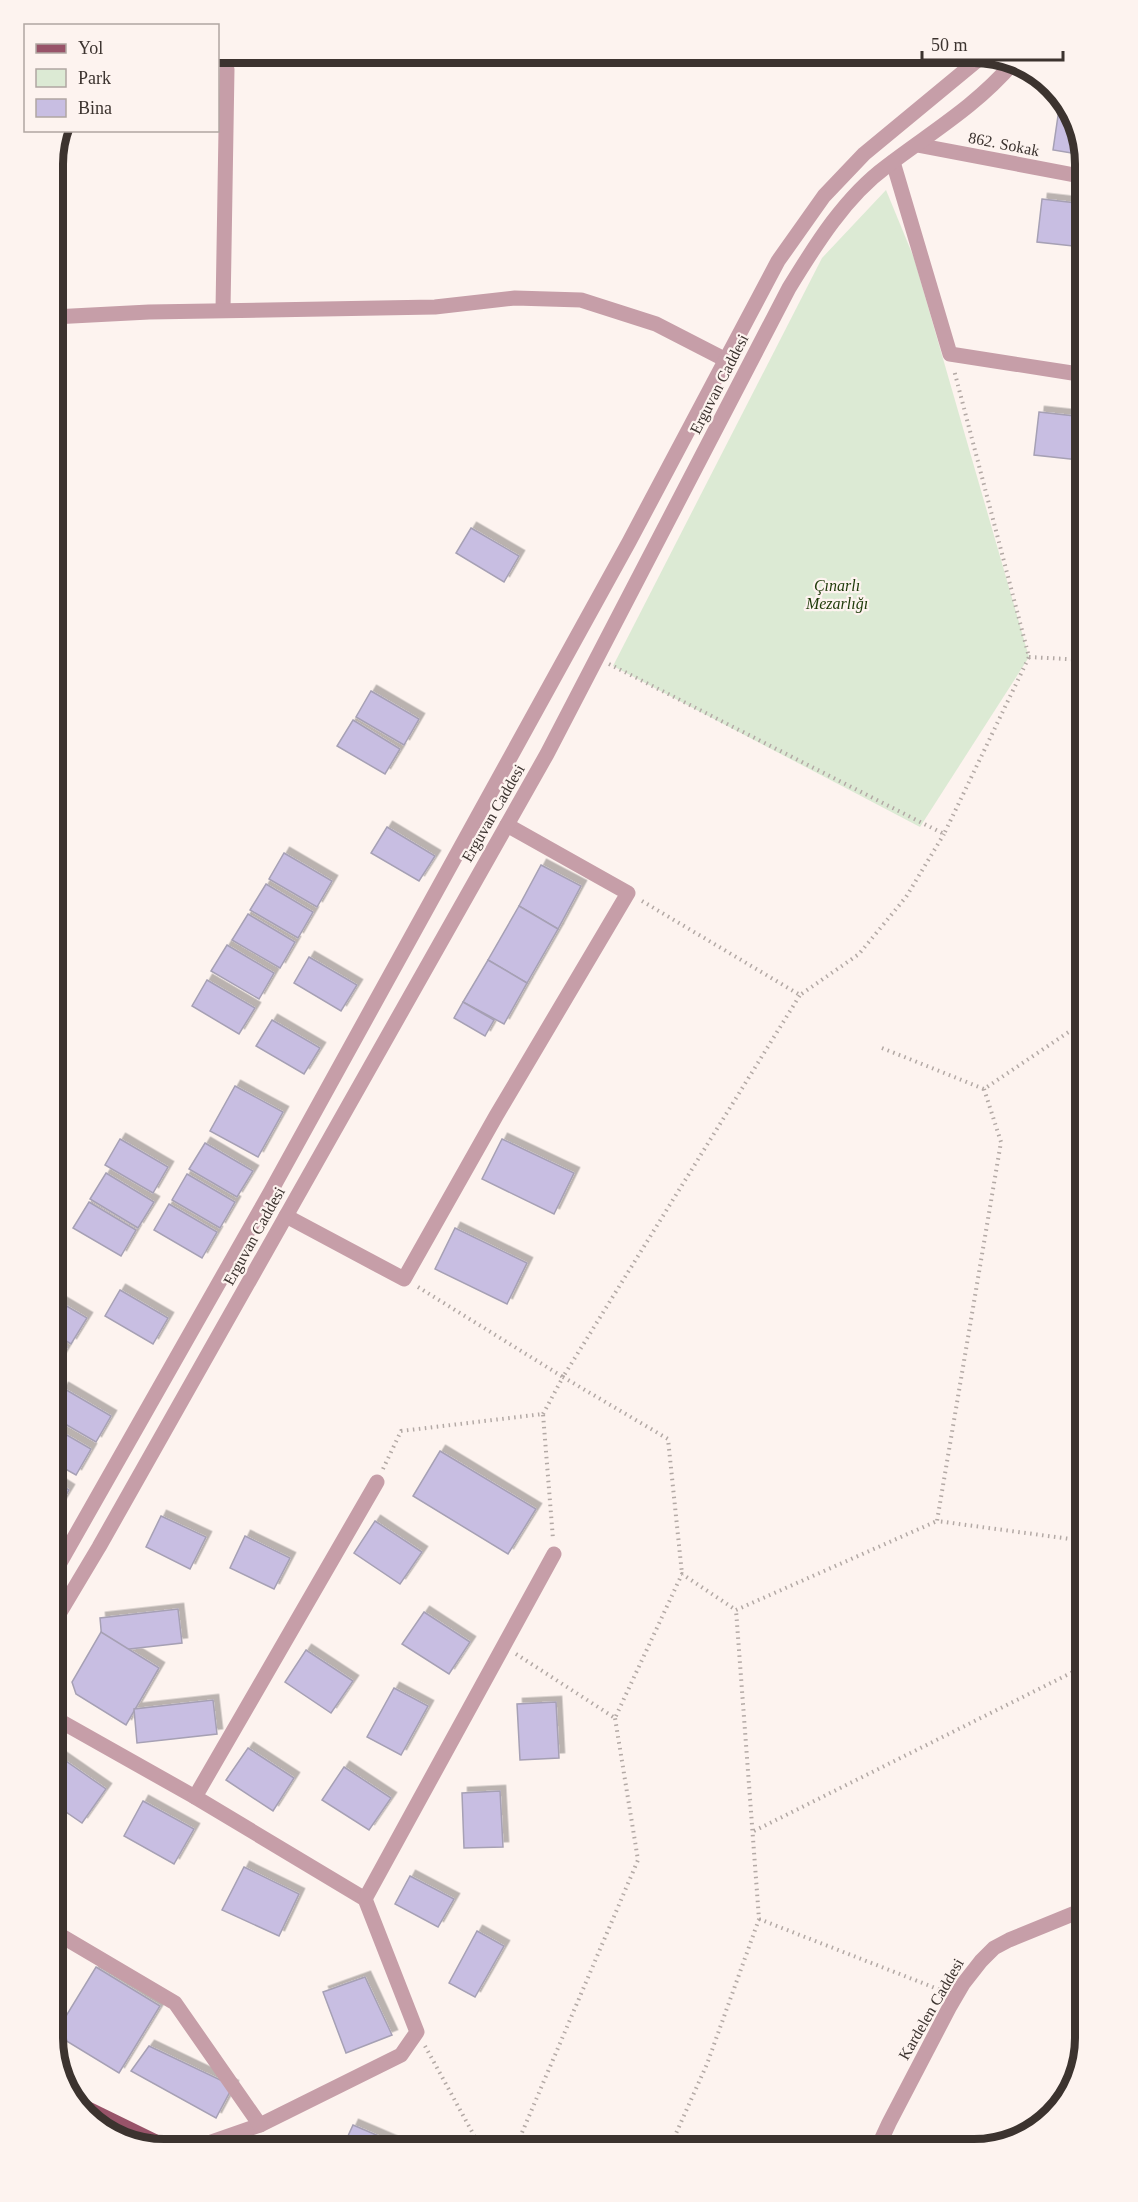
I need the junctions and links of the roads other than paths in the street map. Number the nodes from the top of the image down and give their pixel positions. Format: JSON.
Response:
{"nodes":[{"id":1,"x":974,"y":63,"type":"edge"},
{"id":2,"x":227,"y":69,"type":"dead end"},
{"id":3,"x":1007,"y":69,"type":"edge"},
{"id":4,"x":916,"y":145,"type":"junction"},
{"id":5,"x":893,"y":162,"type":"junction"},
{"id":6,"x":1075,"y":175,"type":"edge"},
{"id":7,"x":223,"y":310,"type":"junction"},
{"id":8,"x":63,"y":316,"type":"edge"},
{"id":9,"x":726,"y":360,"type":"junction"},
{"id":10,"x":1075,"y":373,"type":"edge"},
{"id":11,"x":507,"y":825,"type":"junction"},
{"id":12,"x":286,"y":1216,"type":"junction"},
{"id":13,"x":377,"y":1482,"type":"road end"},
{"id":14,"x":554,"y":1554,"type":"road end"},
{"id":15,"x":63,"y":1556,"type":"edge"},
{"id":16,"x":63,"y":1606,"type":"edge"},
{"id":17,"x":63,"y":1723,"type":"edge"},
{"id":18,"x":195,"y":1797,"type":"junction"},
{"id":19,"x":365,"y":1899,"type":"junction"},
{"id":20,"x":1075,"y":1914,"type":"edge"},
{"id":21,"x":63,"y":1937,"type":"edge"},
{"id":22,"x":96,"y":2113,"type":"edge"},
{"id":23,"x":260,"y":2125,"type":"junction"},
{"id":24,"x":146,"y":2137,"type":"edge"},
{"id":25,"x":220,"y":2139,"type":"edge"},
{"id":26,"x":882,"y":2139,"type":"edge"}],
"edges":[{"from":1,"to":9,"type":"street"},
{"from":2,"to":7,"type":"street"},
{"from":3,"to":4,"type":"street","name":"Erguvan Caddesi"},
{"from":4,"to":5,"type":"street","name":"Erguvan Caddesi"},
{"from":4,"to":6,"type":"street","name":"862. Sokak"},
{"from":5,"to":10,"type":"street"},
{"from":5,"to":11,"type":"street","name":"Erguvan Caddesi"},
{"from":7,"to":8,"type":"street"},
{"from":7,"to":9,"type":"street"},
{"from":9,"to":15,"type":"street"},
{"from":11,"to":12,"type":"street","name":"Erguvan Caddesi"},
{"from":11,"to":12,"type":"street"},
{"from":12,"to":16,"type":"street","name":"Erguvan Caddesi"},
{"from":13,"to":18,"type":"street"},
{"from":14,"to":19,"type":"street"},
{"from":17,"to":18,"type":"street"},
{"from":18,"to":19,"type":"street"},
{"from":19,"to":23,"type":"street"},
{"from":20,"to":26,"type":"street","name":"Kardelen Caddesi"},
{"from":21,"to":23,"type":"street"},
{"from":22,"to":24,"type":"main road"},
{"from":23,"to":25,"type":"street"}]}
